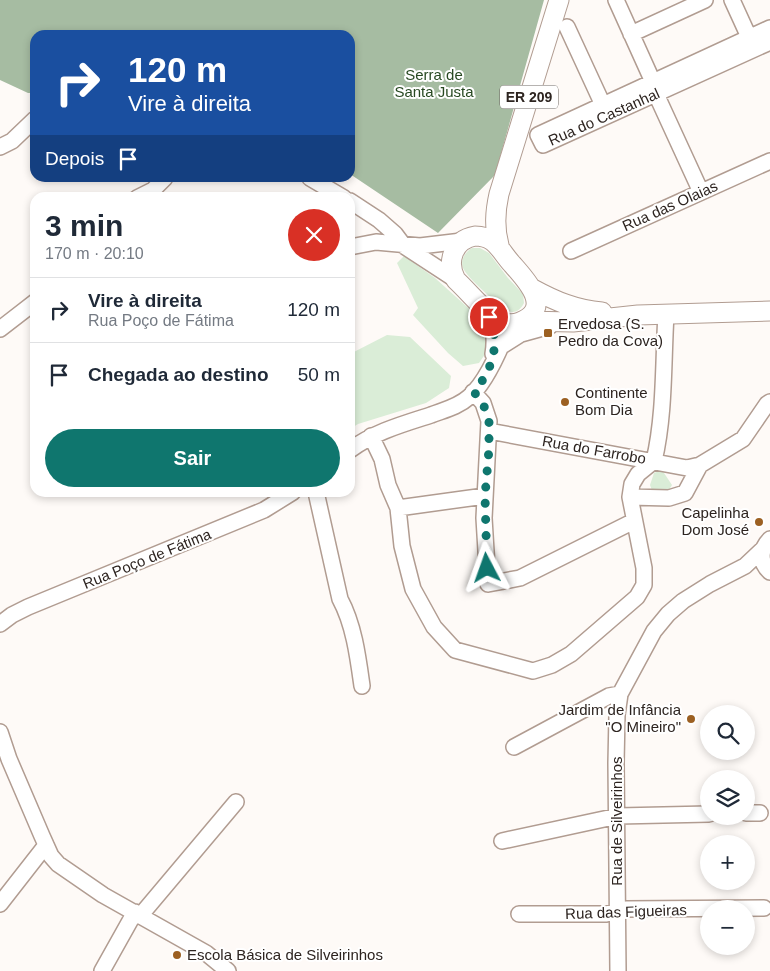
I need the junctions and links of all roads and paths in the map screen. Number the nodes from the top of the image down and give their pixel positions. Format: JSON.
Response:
{"nodes":[{"id":1,"x":560,"y":0,"type":"edge"},
{"id":2,"x":616,"y":0,"type":"edge"},
{"id":3,"x":705,"y":0,"type":"edge"},
{"id":4,"x":732,"y":0,"type":"edge"},
{"id":5,"x":567,"y":27,"type":"dead end"},
{"id":6,"x":770,"y":28,"type":"edge"},
{"id":7,"x":631,"y":34,"type":"junction"},
{"id":8,"x":770,"y":42,"type":"edge"},
{"id":9,"x":752,"y":44,"type":"junction"},
{"id":10,"x":654,"y":88,"type":"junction"},
{"id":11,"x":603,"y":105,"type":"junction"},
{"id":12,"x":30,"y":124,"type":"edge"},
{"id":13,"x":0,"y":147,"type":"edge"},
{"id":14,"x":770,"y":161,"type":"edge"},
{"id":15,"x":161,"y":182,"type":"edge"},
{"id":16,"x":317,"y":182,"type":"edge"},
{"id":17,"x":149,"y":192,"type":"edge"},
{"id":18,"x":334,"y":192,"type":"edge"},
{"id":19,"x":701,"y":192,"type":"junction"},
{"id":20,"x":499,"y":194,"type":"junction"},
{"id":21,"x":355,"y":204,"type":"edge"},
{"id":22,"x":469,"y":238,"type":"junction"},
{"id":23,"x":499,"y":245,"type":"junction"},
{"id":24,"x":355,"y":246,"type":"edge"},
{"id":25,"x":404,"y":246,"type":"junction"},
{"id":26,"x":571,"y":251,"type":"dead end"},
{"id":27,"x":456,"y":280,"type":"junction"},
{"id":28,"x":533,"y":289,"type":"junction"},
{"id":29,"x":30,"y":306,"type":"edge"},
{"id":30,"x":485,"y":308,"type":"junction"},
{"id":31,"x":770,"y":311,"type":"edge"},
{"id":32,"x":666,"y":314,"type":"junction"},
{"id":33,"x":638,"y":315,"type":"junction"},
{"id":34,"x":517,"y":322,"type":"junction"},
{"id":35,"x":573,"y":322,"type":"junction"},
{"id":36,"x":0,"y":329,"type":"edge"},
{"id":37,"x":502,"y":346,"type":"junction"},
{"id":38,"x":493,"y":362,"type":"junction"},
{"id":39,"x":474,"y":392,"type":"junction"},
{"id":40,"x":770,"y":402,"type":"edge"},
{"id":41,"x":489,"y":431,"type":"junction"},
{"id":42,"x":371,"y":436,"type":"junction"},
{"id":43,"x":355,"y":447,"type":"edge"},
{"id":44,"x":654,"y":461,"type":"junction"},
{"id":45,"x":700,"y":465,"type":"junction"},
{"id":46,"x":485,"y":496,"type":"junction"},
{"id":47,"x":285,"y":497,"type":"edge"},
{"id":48,"x":317,"y":497,"type":"edge"},
{"id":49,"x":630,"y":497,"type":"junction"},
{"id":50,"x":398,"y":508,"type":"junction"},
{"id":51,"x":634,"y":521,"type":"junction"},
{"id":52,"x":766,"y":544,"type":"edge"},
{"id":53,"x":769,"y":571,"type":"edge"},
{"id":54,"x":735,"y":572,"type":"junction"},
{"id":55,"x":0,"y":624,"type":"edge"},
{"id":56,"x":362,"y":686,"type":"dead end"},
{"id":57,"x":620,"y":694,"type":"junction"},
{"id":58,"x":0,"y":732,"type":"edge"},
{"id":59,"x":514,"y":747,"type":"dead end"},
{"id":60,"x":236,"y":802,"type":"dead end"},
{"id":61,"x":700,"y":814,"type":"edge"},
{"id":62,"x":618,"y":816,"type":"junction"},
{"id":63,"x":502,"y":841,"type":"dead end"},
{"id":64,"x":46,"y":845,"type":"junction"},
{"id":65,"x":0,"y":904,"type":"edge"},
{"id":66,"x":764,"y":908,"type":"dead end"},
{"id":67,"x":618,"y":912,"type":"junction"},
{"id":68,"x":137,"y":914,"type":"junction"},
{"id":69,"x":519,"y":914,"type":"dead end"},
{"id":70,"x":102,"y":971,"type":"edge"},
{"id":71,"x":228,"y":971,"type":"edge"},
{"id":72,"x":618,"y":971,"type":"edge"}],
"edges":[{"from":1,"to":20,"type":"main road","number":"ER 209"},
{"from":2,"to":7,"type":"street"},
{"from":3,"to":7,"type":"street"},
{"from":4,"to":9,"type":"street"},
{"from":5,"to":11,"type":"street"},
{"from":6,"to":9,"type":"street","name":"Rua do Castanhal"},
{"from":7,"to":10,"type":"street"},
{"from":8,"to":9,"type":"street","name":"Rua do Castanhal"},
{"from":9,"to":10,"type":"street","name":"Rua do Castanhal"},
{"from":10,"to":11,"type":"street","name":"Rua do Castanhal"},
{"from":10,"to":11,"type":"street","name":"Rua do Castanhal"},
{"from":10,"to":19,"type":"street"},
{"from":12,"to":13,"type":"street"},
{"from":14,"to":19,"type":"street","name":"Rua das Olaias"},
{"from":15,"to":17,"type":"street"},
{"from":16,"to":18,"type":"street"},
{"from":19,"to":26,"type":"street","name":"Rua das Olaias"},
{"from":20,"to":22,"type":"main road","number":"ER 209"},
{"from":20,"to":23,"type":"main road","number":"ER 209"},
{"from":21,"to":25,"type":"street"},
{"from":22,"to":23,"type":"main road"},
{"from":22,"to":25,"type":"street"},
{"from":22,"to":27,"type":"main road","number":"ER 209"},
{"from":23,"to":28,"type":"main road","number":"ER 209"},
{"from":24,"to":25,"type":"street"},
{"from":25,"to":27,"type":"street"},
{"from":27,"to":30,"type":"main road","number":"ER 209"},
{"from":28,"to":33,"type":"main road","number":"ER 209"},
{"from":28,"to":34,"type":"main road"},
{"from":29,"to":36,"type":"street"},
{"from":30,"to":34,"type":"main road","number":"ER 209"},
{"from":30,"to":38,"type":"street"},
{"from":31,"to":32,"type":"main road","number":"ER 209"},
{"from":32,"to":33,"type":"main road","number":"ER 209"},
{"from":32,"to":44,"type":"street"},
{"from":33,"to":35,"type":"main road","number":"ER 209"},
{"from":34,"to":35,"type":"main road","number":"ER 209"},
{"from":34,"to":37,"type":"street"},
{"from":35,"to":37,"type":"street"},
{"from":37,"to":38,"type":"street"},
{"from":38,"to":39,"type":"street"},
{"from":39,"to":41,"type":"street"},
{"from":39,"to":42,"type":"street"},
{"from":40,"to":45,"type":"street"},
{"from":41,"to":44,"type":"street","name":"Rua do Farrobo"},
{"from":41,"to":46,"type":"street"},
{"from":42,"to":43,"type":"street"},
{"from":42,"to":50,"type":"street"},
{"from":44,"to":45,"type":"street","name":"Rua do Farrobo"},
{"from":44,"to":49,"type":"street"},
{"from":45,"to":49,"type":"street"},
{"from":46,"to":50,"type":"street"},
{"from":46,"to":51,"type":"street"},
{"from":47,"to":55,"type":"street","name":"Rua Poço de Fátima"},
{"from":48,"to":56,"type":"street"},
{"from":49,"to":51,"type":"street"},
{"from":50,"to":51,"type":"street"},
{"from":52,"to":53,"type":"street"},
{"from":52,"to":54,"type":"street","name":"Rua de Silveirinhos"},
{"from":53,"to":54,"type":"street","name":"Rua de Silveirinhos"},
{"from":54,"to":57,"type":"street","name":"Rua de Silveirinhos"},
{"from":57,"to":59,"type":"street"},
{"from":57,"to":62,"type":"street","name":"Rua de Silveirinhos"},
{"from":58,"to":64,"type":"street"},
{"from":60,"to":68,"type":"street"},
{"from":61,"to":62,"type":"street"},
{"from":62,"to":63,"type":"street"},
{"from":62,"to":67,"type":"street","name":"Rua de Silveirinhos"},
{"from":64,"to":65,"type":"street"},
{"from":64,"to":68,"type":"street"},
{"from":66,"to":67,"type":"street","name":"Rua das Figueiras"},
{"from":67,"to":69,"type":"street","name":"Rua das Figueiras"},
{"from":67,"to":72,"type":"street","name":"Rua de Silveirinhos"},
{"from":68,"to":70,"type":"street"},
{"from":68,"to":71,"type":"street"}]}
